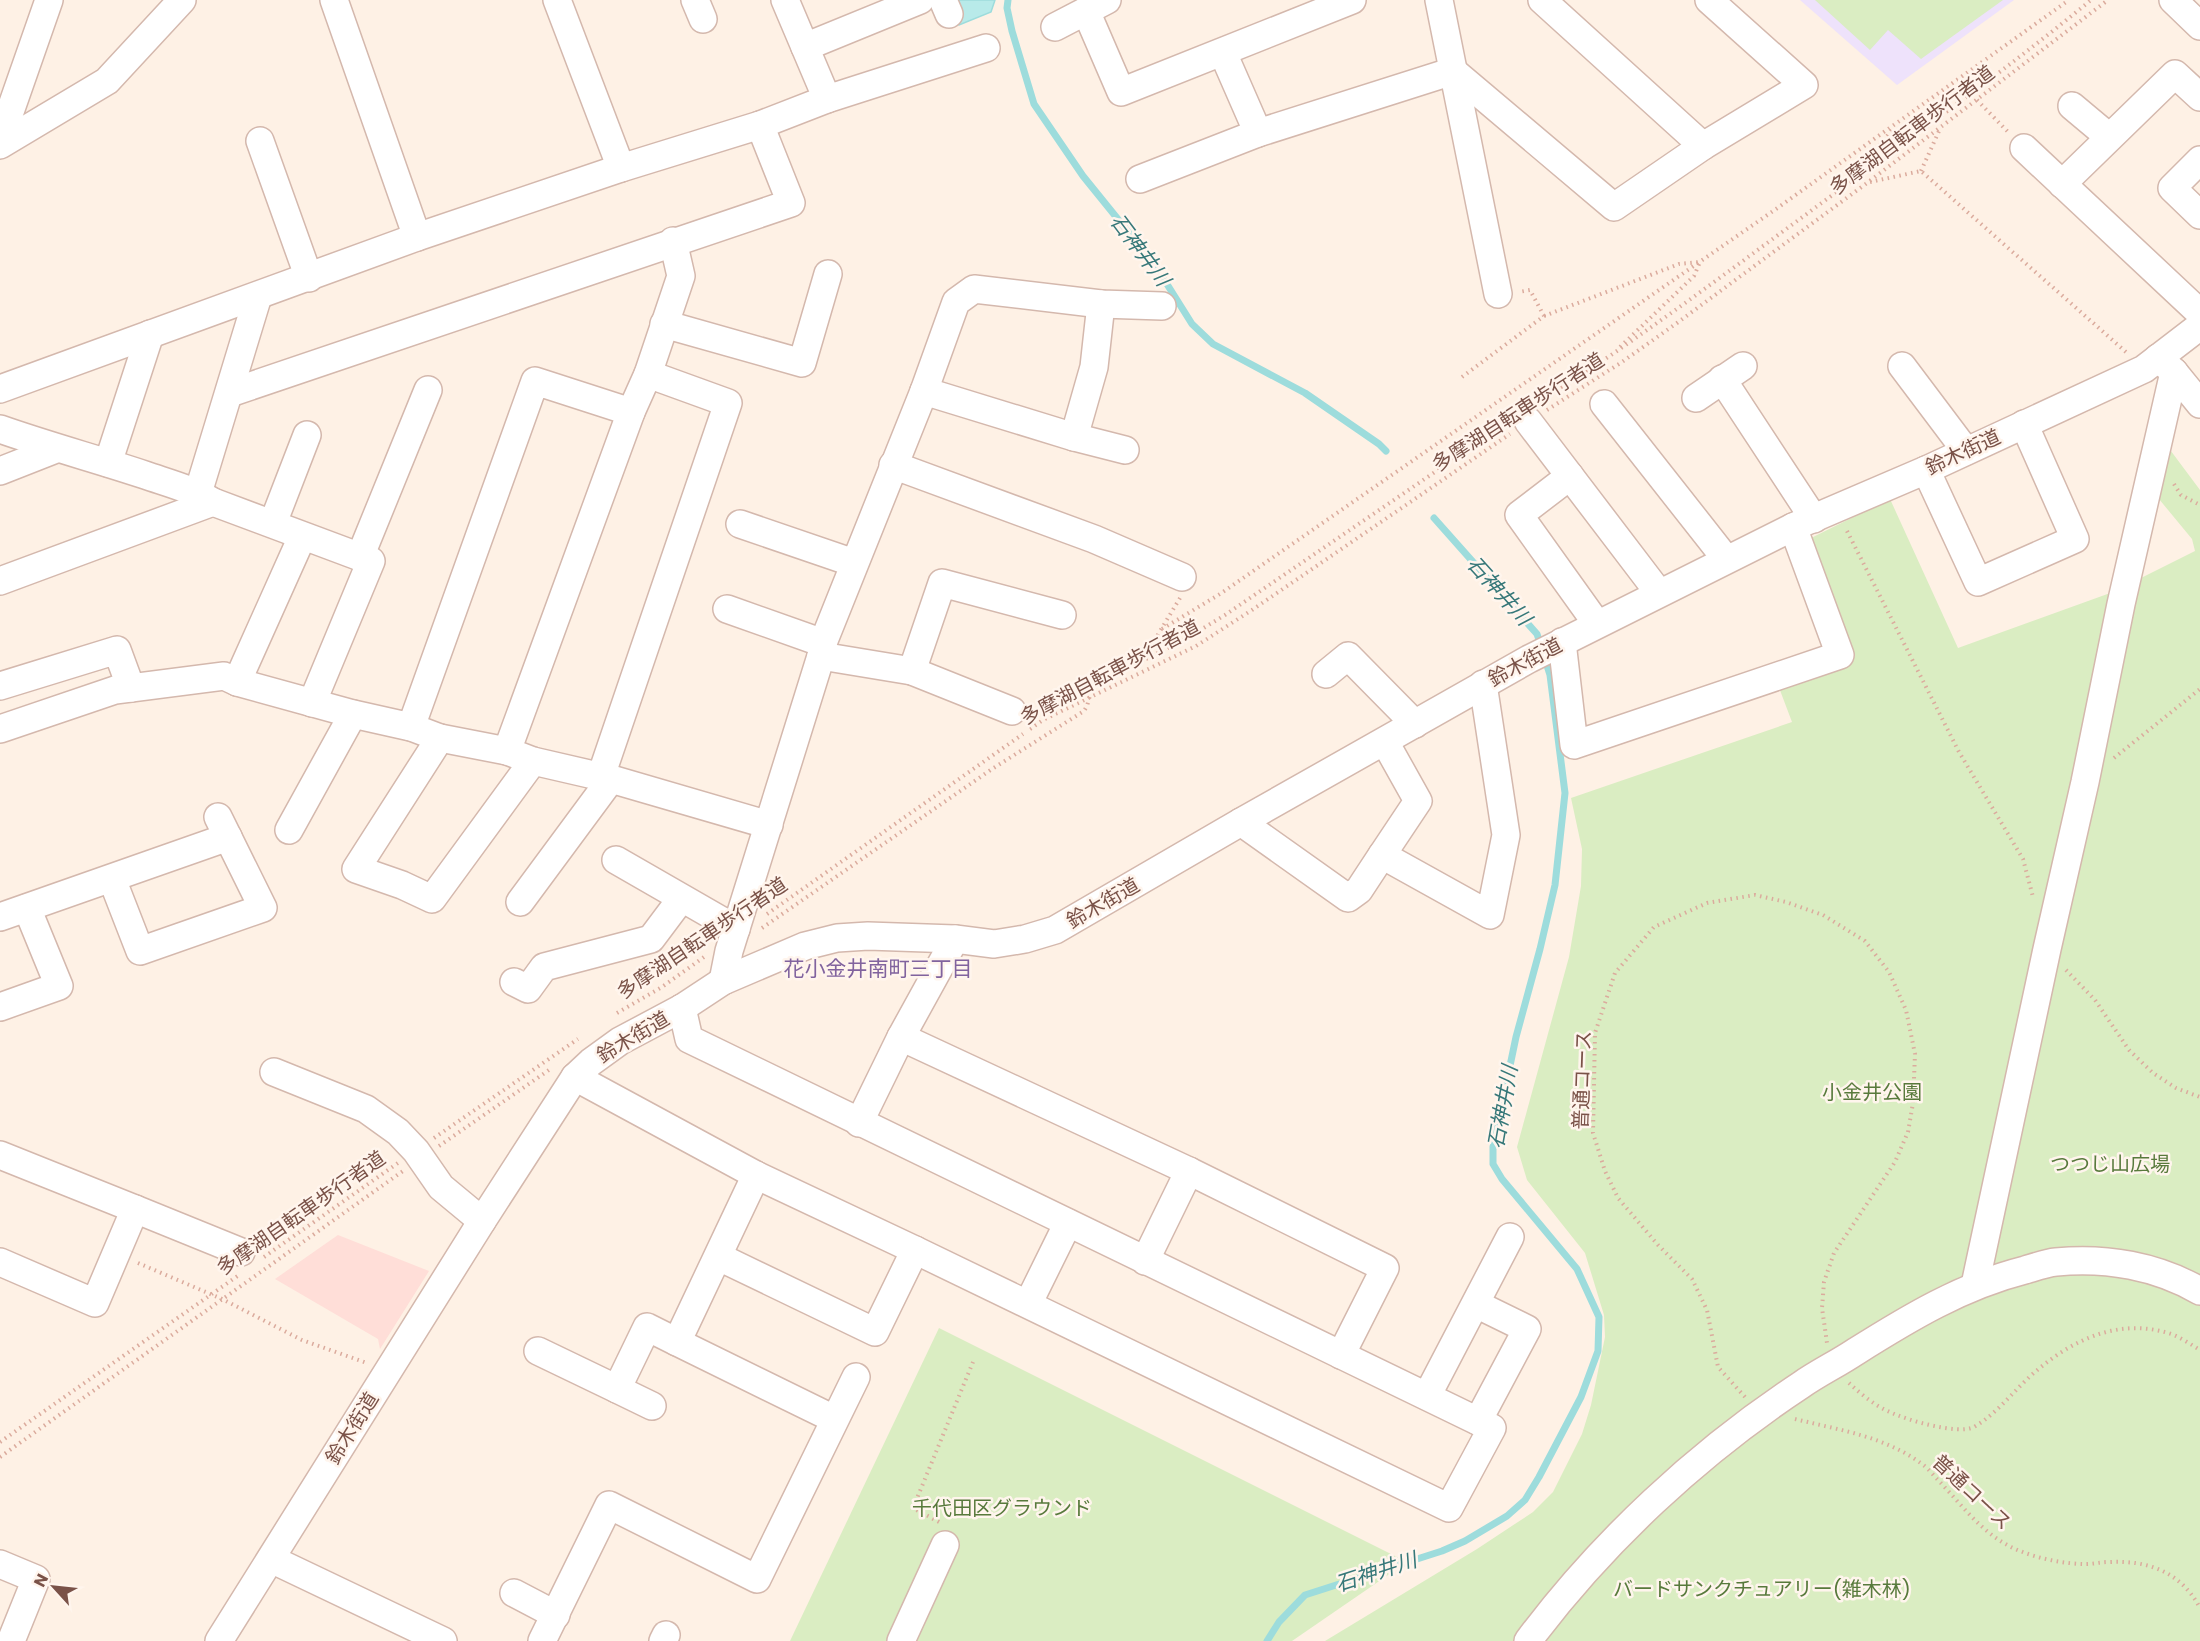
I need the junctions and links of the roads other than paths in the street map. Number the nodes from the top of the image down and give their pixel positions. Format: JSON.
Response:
{"nodes":[{"id":1,"x":49,"y":0,"type":"edge"},
{"id":2,"x":334,"y":0,"type":"edge"},
{"id":3,"x":557,"y":0,"type":"edge"},
{"id":4,"x":785,"y":0,"type":"edge"},
{"id":5,"x":920,"y":0,"type":"edge"},
{"id":6,"x":1352,"y":0,"type":"edge"},
{"id":7,"x":1439,"y":0,"type":"edge"},
{"id":8,"x":1542,"y":0,"type":"edge"},
{"id":9,"x":1709,"y":0,"type":"edge"},
{"id":10,"x":2173,"y":0,"type":"edge"},
{"id":11,"x":172,"y":2,"type":"edge"},
{"id":12,"x":1096,"y":5,"type":"edge"},
{"id":13,"x":2200,"y":26,"type":"edge"},
{"id":14,"x":1055,"y":27,"type":"dead end"},
{"id":15,"x":805,"y":47,"type":"junction"},
{"id":16,"x":986,"y":48,"type":"dead end"},
{"id":17,"x":1222,"y":53,"type":"junction"},
{"id":18,"x":1454,"y":71,"type":"junction"},
{"id":19,"x":2200,"y":97,"type":"edge"},
{"id":20,"x":827,"y":99,"type":"junction"},
{"id":21,"x":2072,"y":106,"type":"dead end"},
{"id":22,"x":760,"y":125,"type":"junction"},
{"id":23,"x":7,"y":132,"type":"edge"},
{"id":24,"x":1258,"y":133,"type":"junction"},
{"id":25,"x":2109,"y":137,"type":"junction"},
{"id":26,"x":260,"y":141,"type":"dead end"},
{"id":27,"x":1703,"y":146,"type":"junction"},
{"id":28,"x":2025,"y":148,"type":"road end"},
{"id":29,"x":2200,"y":159,"type":"edge"},
{"id":30,"x":621,"y":168,"type":"junction"},
{"id":31,"x":1140,"y":179,"type":"dead end"},
{"id":32,"x":2062,"y":184,"type":"junction"},
{"id":33,"x":2200,"y":215,"type":"edge"},
{"id":34,"x":417,"y":237,"type":"junction"},
{"id":35,"x":673,"y":241,"type":"junction"},
{"id":36,"x":828,"y":274,"type":"dead end"},
{"id":37,"x":309,"y":278,"type":"junction"},
{"id":38,"x":1498,"y":294,"type":"road end"},
{"id":39,"x":258,"y":296,"type":"junction"},
{"id":40,"x":1101,"y":304,"type":"junction"},
{"id":41,"x":1161,"y":306,"type":"dead end"},
{"id":42,"x":2200,"y":313,"type":"edge"},
{"id":43,"x":664,"y":324,"type":"junction"},
{"id":44,"x":2200,"y":326,"type":"edge"},
{"id":45,"x":150,"y":334,"type":"junction"},
{"id":46,"x":1902,"y":366,"type":"dead end"},
{"id":47,"x":2159,"y":366,"type":"junction"},
{"id":48,"x":648,"y":374,"type":"junction"},
{"id":49,"x":0,"y":389,"type":"edge"},
{"id":50,"x":428,"y":390,"type":"dead end"},
{"id":51,"x":924,"y":391,"type":"junction"},
{"id":52,"x":230,"y":393,"type":"junction"},
{"id":53,"x":1696,"y":398,"type":"dead end"},
{"id":54,"x":1604,"y":404,"type":"dead end"},
{"id":55,"x":2200,"y":404,"type":"edge"},
{"id":56,"x":631,"y":412,"type":"junction"},
{"id":57,"x":1524,"y":416,"type":"road end"},
{"id":58,"x":2024,"y":424,"type":"junction"},
{"id":59,"x":0,"y":429,"type":"edge"},
{"id":60,"x":307,"y":435,"type":"dead end"},
{"id":61,"x":1074,"y":437,"type":"junction"},
{"id":62,"x":56,"y":449,"type":"junction"},
{"id":63,"x":1125,"y":450,"type":"dead end"},
{"id":64,"x":1966,"y":451,"type":"junction"},
{"id":65,"x":108,"y":463,"type":"junction"},
{"id":66,"x":893,"y":465,"type":"junction"},
{"id":67,"x":1926,"y":470,"type":"junction"},
{"id":68,"x":0,"y":471,"type":"edge"},
{"id":69,"x":1570,"y":476,"type":"junction"},
{"id":70,"x":205,"y":497,"type":"junction"},
{"id":71,"x":273,"y":523,"type":"junction"},
{"id":72,"x":1803,"y":523,"type":"junction"},
{"id":73,"x":740,"y":524,"type":"dead end"},
{"id":74,"x":302,"y":537,"type":"junction"},
{"id":75,"x":360,"y":557,"type":"junction"},
{"id":76,"x":1726,"y":559,"type":"junction"},
{"id":77,"x":854,"y":563,"type":"junction"},
{"id":78,"x":1182,"y":577,"type":"road end"},
{"id":79,"x":0,"y":580,"type":"edge"},
{"id":80,"x":1659,"y":593,"type":"junction"},
{"id":81,"x":727,"y":609,"type":"dead end"},
{"id":82,"x":1062,"y":615,"type":"dead end"},
{"id":83,"x":1597,"y":624,"type":"junction"},
{"id":84,"x":1559,"y":644,"type":"junction"},
{"id":85,"x":822,"y":649,"type":"junction"},
{"id":86,"x":912,"y":670,"type":"junction"},
{"id":87,"x":1326,"y":674,"type":"dead end"},
{"id":88,"x":237,"y":682,"type":"junction"},
{"id":89,"x":1483,"y":684,"type":"junction"},
{"id":90,"x":0,"y":686,"type":"edge"},
{"id":91,"x":131,"y":688,"type":"junction"},
{"id":92,"x":312,"y":703,"type":"junction"},
{"id":93,"x":1012,"y":711,"type":"dead end"},
{"id":94,"x":353,"y":714,"type":"junction"},
{"id":95,"x":1414,"y":724,"type":"junction"},
{"id":96,"x":411,"y":727,"type":"junction"},
{"id":97,"x":0,"y":729,"type":"edge"},
{"id":98,"x":440,"y":738,"type":"junction"},
{"id":99,"x":1385,"y":742,"type":"junction"},
{"id":100,"x":507,"y":751,"type":"junction"},
{"id":101,"x":532,"y":761,"type":"junction"},
{"id":102,"x":606,"y":778,"type":"junction"},
{"id":103,"x":1241,"y":822,"type":"junction"},
{"id":104,"x":769,"y":825,"type":"junction"},
{"id":105,"x":289,"y":830,"type":"dead end"},
{"id":106,"x":1382,"y":855,"type":"junction"},
{"id":107,"x":616,"y":860,"type":"dead end"},
{"id":108,"x":112,"y":879,"type":"junction"},
{"id":109,"x":681,"y":898,"type":"junction"},
{"id":110,"x":520,"y":902,"type":"dead end"},
{"id":111,"x":27,"y":908,"type":"junction"},
{"id":112,"x":0,"y":917,"type":"edge"},
{"id":113,"x":735,"y":933,"type":"junction"},
{"id":114,"x":955,"y":939,"type":"junction"},
{"id":115,"x":723,"y":981,"type":"junction"},
{"id":116,"x":529,"y":991,"type":"dead end"},
{"id":117,"x":0,"y":1007,"type":"edge"},
{"id":118,"x":682,"y":1008,"type":"junction"},
{"id":119,"x":901,"y":1037,"type":"junction"},
{"id":120,"x":274,"y":1072,"type":"dead end"},
{"id":121,"x":575,"y":1077,"type":"junction"},
{"id":122,"x":859,"y":1123,"type":"junction"},
{"id":123,"x":0,"y":1155,"type":"edge"},
{"id":124,"x":1189,"y":1171,"type":"junction"},
{"id":125,"x":756,"y":1175,"type":"junction"},
{"id":126,"x":135,"y":1209,"type":"junction"},
{"id":127,"x":482,"y":1221,"type":"junction"},
{"id":128,"x":1068,"y":1223,"type":"junction"},
{"id":129,"x":1510,"y":1236,"type":"dead end"},
{"id":130,"x":915,"y":1250,"type":"junction"},
{"id":131,"x":719,"y":1257,"type":"junction"},
{"id":132,"x":1145,"y":1261,"type":"junction"},
{"id":133,"x":0,"y":1262,"type":"edge"},
{"id":134,"x":247,"y":1262,"type":"road end"},
{"id":135,"x":1975,"y":1286,"type":"junction"},
{"id":136,"x":2200,"y":1291,"type":"edge"},
{"id":137,"x":1028,"y":1304,"type":"junction"},
{"id":138,"x":1476,"y":1304,"type":"junction"},
{"id":139,"x":677,"y":1341,"type":"junction"},
{"id":140,"x":538,"y":1351,"type":"dead end"},
{"id":141,"x":1341,"y":1355,"type":"junction"},
{"id":142,"x":856,"y":1377,"type":"dead end"},
{"id":143,"x":617,"y":1389,"type":"junction"},
{"id":144,"x":1427,"y":1396,"type":"junction"},
{"id":145,"x":652,"y":1406,"type":"dead end"},
{"id":146,"x":834,"y":1419,"type":"junction"},
{"id":147,"x":1478,"y":1421,"type":"junction"},
{"id":148,"x":945,"y":1545,"type":"road end"},
{"id":149,"x":271,"y":1559,"type":"junction"},
{"id":150,"x":0,"y":1564,"type":"edge"},
{"id":151,"x":514,"y":1593,"type":"dead end"},
{"id":152,"x":556,"y":1615,"type":"junction"},
{"id":153,"x":11,"y":1641,"type":"edge"},
{"id":154,"x":219,"y":1641,"type":"edge"},
{"id":155,"x":443,"y":1641,"type":"edge"},
{"id":156,"x":542,"y":1641,"type":"edge"},
{"id":157,"x":901,"y":1641,"type":"edge"},
{"id":158,"x":1528,"y":1641,"type":"edge"}],
"edges":[{"from":1,"to":23,"type":"street"},
{"from":2,"to":34,"type":"street"},
{"from":3,"to":30,"type":"street"},
{"from":4,"to":15,"type":"street"},
{"from":5,"to":15,"type":"street"},
{"from":6,"to":17,"type":"street"},
{"from":7,"to":18,"type":"street"},
{"from":8,"to":27,"type":"street"},
{"from":9,"to":27,"type":"street"},
{"from":10,"to":13,"type":"street"},
{"from":11,"to":23,"type":"street"},
{"from":12,"to":14,"type":"street"},
{"from":12,"to":17,"type":"street"},
{"from":15,"to":20,"type":"street"},
{"from":16,"to":20,"type":"street"},
{"from":17,"to":24,"type":"street"},
{"from":18,"to":24,"type":"street"},
{"from":18,"to":27,"type":"street"},
{"from":18,"to":38,"type":"street"},
{"from":19,"to":25,"type":"street"},
{"from":20,"to":22,"type":"street"},
{"from":21,"to":25,"type":"street"},
{"from":22,"to":30,"type":"street"},
{"from":22,"to":35,"type":"street"},
{"from":24,"to":31,"type":"street"},
{"from":25,"to":32,"type":"street"},
{"from":26,"to":37,"type":"street"},
{"from":28,"to":32,"type":"street"},
{"from":29,"to":33,"type":"street"},
{"from":30,"to":34,"type":"street"},
{"from":32,"to":42,"type":"street"},
{"from":34,"to":37,"type":"street"},
{"from":35,"to":43,"type":"street"},
{"from":35,"to":52,"type":"street"},
{"from":36,"to":43,"type":"street"},
{"from":37,"to":39,"type":"street"},
{"from":39,"to":45,"type":"street"},
{"from":39,"to":52,"type":"street"},
{"from":40,"to":41,"type":"street"},
{"from":40,"to":51,"type":"street"},
{"from":40,"to":61,"type":"street"},
{"from":43,"to":48,"type":"street"},
{"from":44,"to":47,"type":"street","name":"鈴木街道"},
{"from":45,"to":49,"type":"street"},
{"from":45,"to":65,"type":"street"},
{"from":46,"to":64,"type":"street"},
{"from":47,"to":55,"type":"street"},
{"from":47,"to":58,"type":"street","name":"鈴木街道"},
{"from":47,"to":135,"type":"street"},
{"from":48,"to":56,"type":"street"},
{"from":48,"to":102,"type":"street"},
{"from":50,"to":75,"type":"street"},
{"from":51,"to":61,"type":"street"},
{"from":51,"to":66,"type":"street"},
{"from":52,"to":70,"type":"street"},
{"from":53,"to":72,"type":"street"},
{"from":54,"to":76,"type":"street"},
{"from":56,"to":96,"type":"street"},
{"from":56,"to":100,"type":"street"},
{"from":57,"to":69,"type":"street"},
{"from":58,"to":64,"type":"street","name":"鈴木街道"},
{"from":58,"to":67,"type":"street"},
{"from":59,"to":62,"type":"street"},
{"from":60,"to":71,"type":"street"},
{"from":61,"to":63,"type":"street"},
{"from":62,"to":65,"type":"street"},
{"from":62,"to":68,"type":"street"},
{"from":64,"to":67,"type":"street","name":"鈴木街道"},
{"from":65,"to":70,"type":"street"},
{"from":66,"to":77,"type":"street"},
{"from":66,"to":78,"type":"street"},
{"from":67,"to":72,"type":"street","name":"鈴木街道"},
{"from":69,"to":80,"type":"street"},
{"from":69,"to":83,"type":"street"},
{"from":70,"to":71,"type":"street"},
{"from":70,"to":79,"type":"street"},
{"from":71,"to":74,"type":"street"},
{"from":72,"to":76,"type":"street","name":"鈴木街道"},
{"from":72,"to":84,"type":"street"},
{"from":73,"to":77,"type":"street"},
{"from":74,"to":75,"type":"street"},
{"from":74,"to":88,"type":"street"},
{"from":75,"to":92,"type":"street"},
{"from":76,"to":80,"type":"street","name":"鈴木街道"},
{"from":77,"to":85,"type":"street"},
{"from":80,"to":83,"type":"street","name":"鈴木街道"},
{"from":81,"to":85,"type":"street"},
{"from":82,"to":86,"type":"street"},
{"from":83,"to":84,"type":"street","name":"鈴木街道"},
{"from":84,"to":89,"type":"street","name":"鈴木街道"},
{"from":85,"to":86,"type":"street"},
{"from":85,"to":104,"type":"street"},
{"from":86,"to":93,"type":"street"},
{"from":87,"to":95,"type":"street"},
{"from":88,"to":91,"type":"street"},
{"from":88,"to":92,"type":"street"},
{"from":89,"to":95,"type":"street","name":"鈴木街道"},
{"from":89,"to":106,"type":"street"},
{"from":90,"to":91,"type":"street"},
{"from":91,"to":97,"type":"street"},
{"from":92,"to":94,"type":"street"},
{"from":94,"to":96,"type":"street"},
{"from":94,"to":105,"type":"street"},
{"from":95,"to":99,"type":"street","name":"鈴木街道"},
{"from":96,"to":98,"type":"street"},
{"from":98,"to":100,"type":"street"},
{"from":98,"to":101,"type":"street"},
{"from":99,"to":103,"type":"street","name":"鈴木街道"},
{"from":99,"to":106,"type":"street"},
{"from":100,"to":101,"type":"street"},
{"from":101,"to":102,"type":"street"},
{"from":102,"to":104,"type":"street"},
{"from":102,"to":110,"type":"street"},
{"from":103,"to":106,"type":"street"},
{"from":103,"to":114,"type":"street","name":"鈴木街道"},
{"from":104,"to":113,"type":"street"},
{"from":107,"to":109,"type":"street"},
{"from":108,"to":108,"type":"street"},
{"from":108,"to":111,"type":"street"},
{"from":109,"to":113,"type":"street"},
{"from":109,"to":116,"type":"street"},
{"from":111,"to":112,"type":"street"},
{"from":111,"to":117,"type":"street"},
{"from":113,"to":115,"type":"street"},
{"from":114,"to":115,"type":"street","name":"鈴木街道"},
{"from":114,"to":119,"type":"street"},
{"from":115,"to":118,"type":"street","name":"鈴木街道"},
{"from":118,"to":121,"type":"street","name":"鈴木街道"},
{"from":118,"to":122,"type":"street"},
{"from":119,"to":122,"type":"street"},
{"from":119,"to":124,"type":"street"},
{"from":120,"to":127,"type":"street"},
{"from":121,"to":125,"type":"street"},
{"from":121,"to":127,"type":"street","name":"鈴木街道"},
{"from":122,"to":128,"type":"street"},
{"from":123,"to":126,"type":"street"},
{"from":124,"to":132,"type":"street"},
{"from":124,"to":141,"type":"street"},
{"from":125,"to":130,"type":"street"},
{"from":125,"to":131,"type":"street"},
{"from":126,"to":133,"type":"street"},
{"from":126,"to":134,"type":"street"},
{"from":127,"to":149,"type":"street","name":"鈴木街道"},
{"from":128,"to":132,"type":"street"},
{"from":128,"to":137,"type":"street"},
{"from":129,"to":138,"type":"street"},
{"from":130,"to":131,"type":"street"},
{"from":130,"to":137,"type":"street"},
{"from":131,"to":139,"type":"street"},
{"from":132,"to":141,"type":"street"},
{"from":135,"to":136,"type":"street"},
{"from":135,"to":158,"type":"street"},
{"from":137,"to":147,"type":"street"},
{"from":138,"to":144,"type":"street"},
{"from":138,"to":147,"type":"street"},
{"from":139,"to":143,"type":"street"},
{"from":139,"to":146,"type":"street"},
{"from":140,"to":143,"type":"street"},
{"from":141,"to":144,"type":"street"},
{"from":142,"to":146,"type":"street"},
{"from":143,"to":145,"type":"street"},
{"from":144,"to":147,"type":"street"},
{"from":146,"to":152,"type":"street"},
{"from":148,"to":157,"type":"street"},
{"from":149,"to":154,"type":"street","name":"鈴木街道"},
{"from":149,"to":155,"type":"street"},
{"from":150,"to":153,"type":"street"},
{"from":151,"to":152,"type":"street"},
{"from":152,"to":156,"type":"street"}]}
